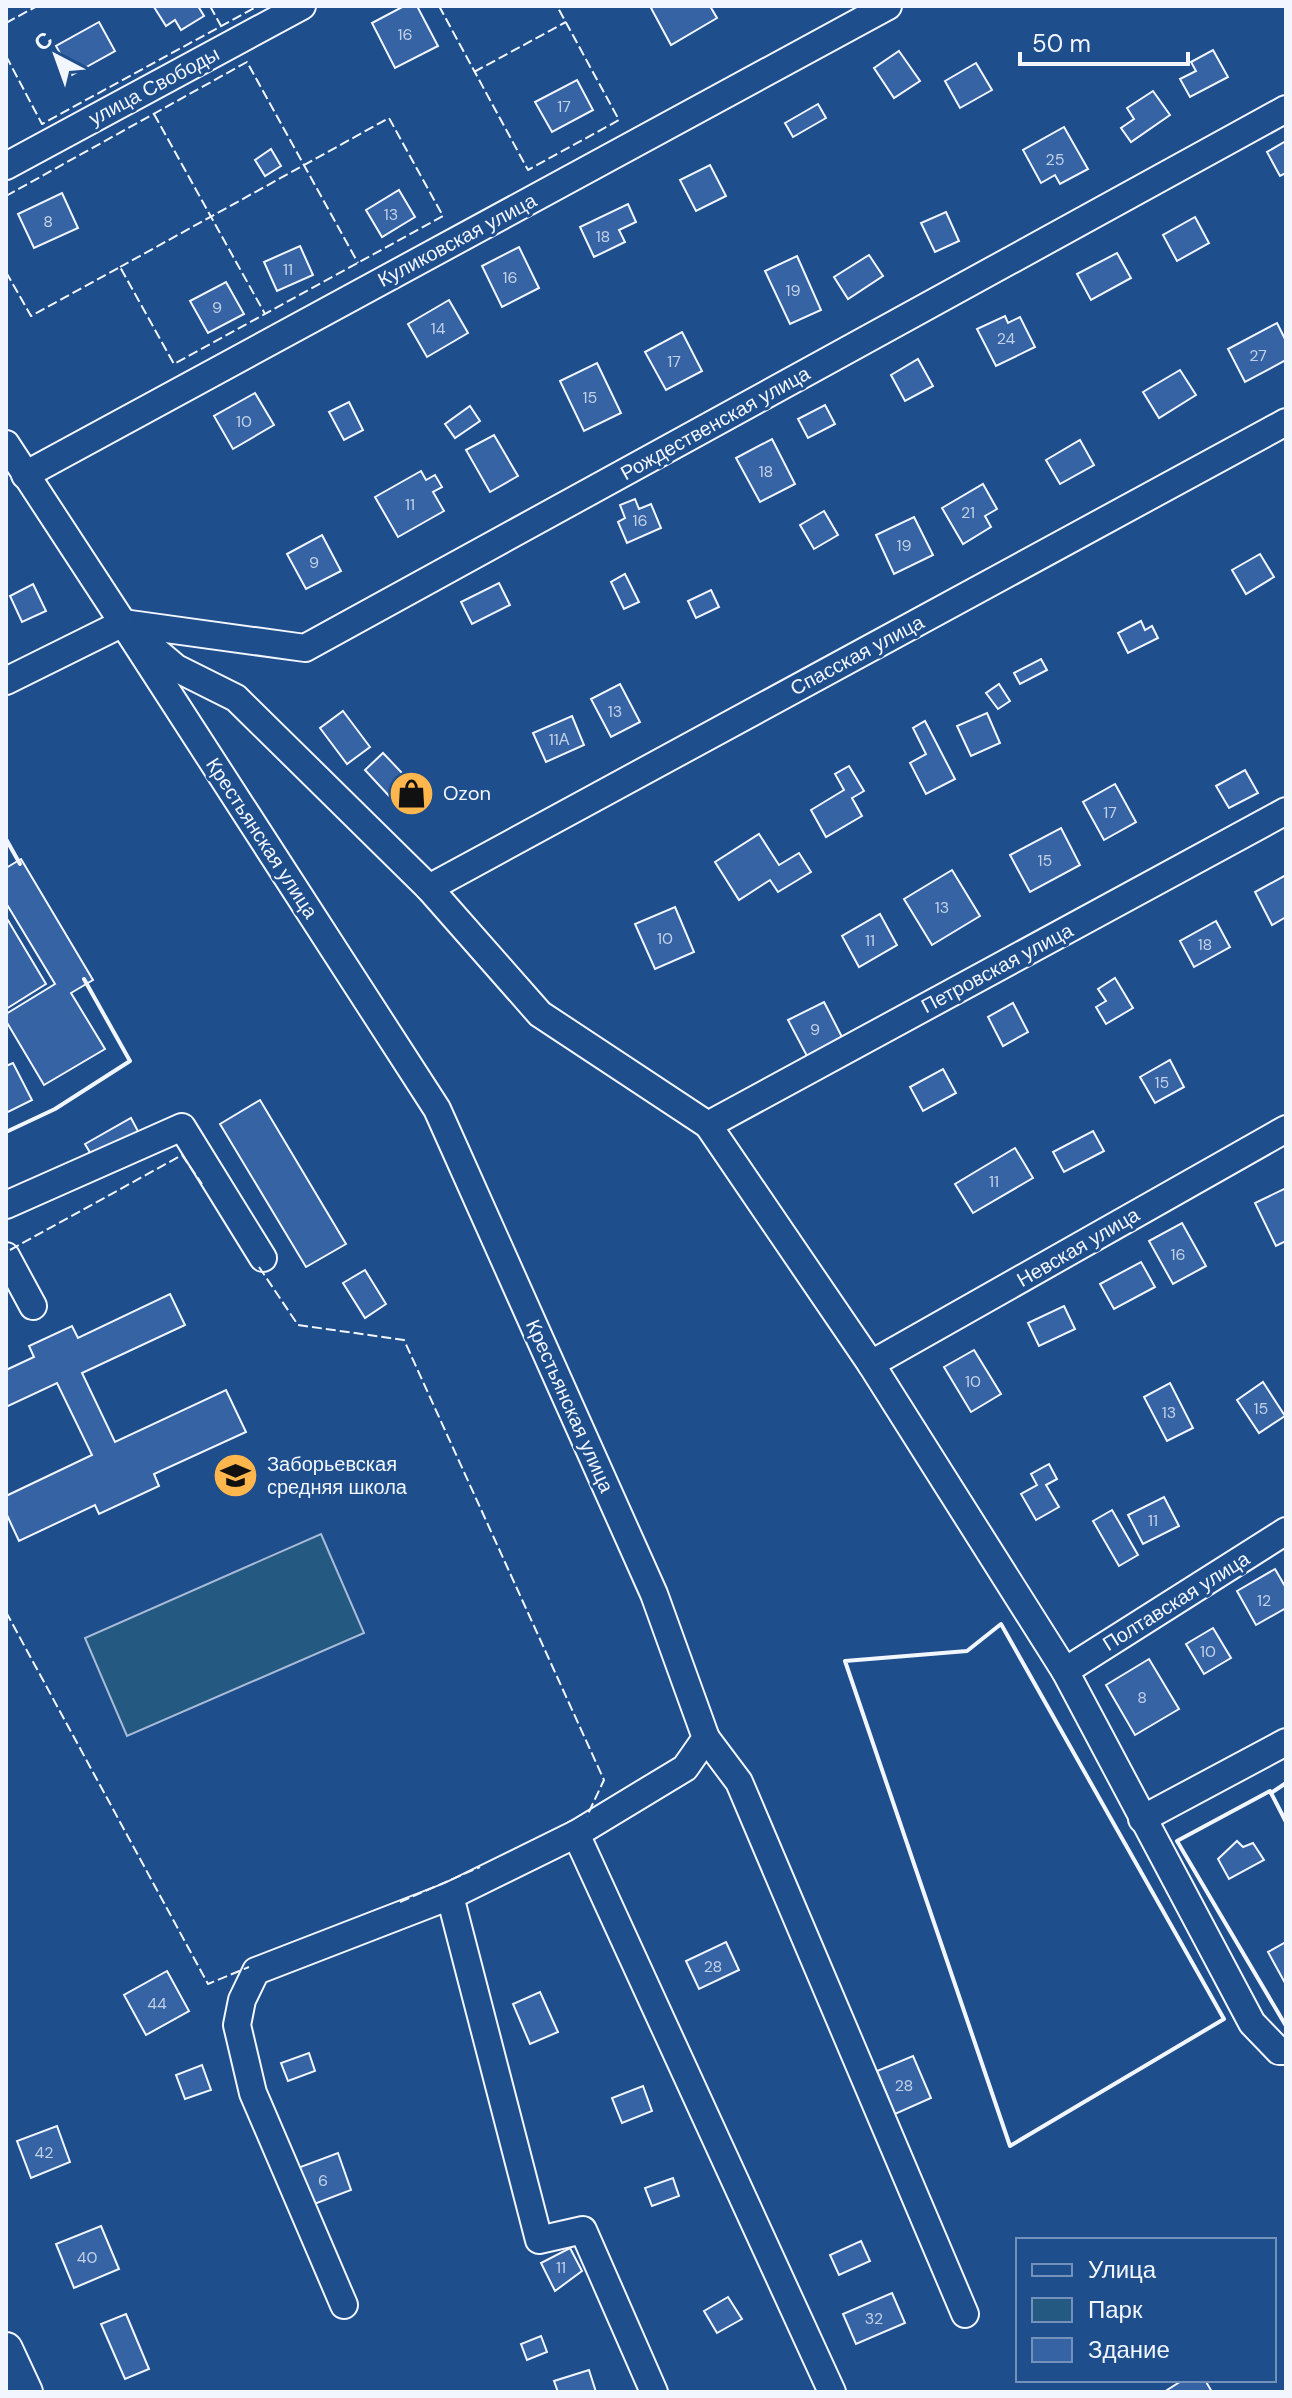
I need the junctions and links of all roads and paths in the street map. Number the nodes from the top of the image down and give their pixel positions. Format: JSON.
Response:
{"nodes":[{"id":1,"x":302,"y":6,"type":"edge"},
{"id":2,"x":888,"y":6,"type":"edge"},
{"id":3,"x":1286,"y":109,"type":"edge"},
{"id":4,"x":6,"y":166,"type":"edge"},
{"id":5,"x":1286,"y":422,"type":"edge"},
{"id":6,"x":6,"y":444,"type":"edge"},
{"id":7,"x":25,"y":475,"type":"junction"},
{"id":8,"x":123,"y":623,"type":"junction"},
{"id":9,"x":6,"y":681,"type":"edge"},
{"id":10,"x":1286,"y":811,"type":"edge"},
{"id":11,"x":429,"y":888,"type":"junction"},
{"id":12,"x":708,"y":1125,"type":"junction"},
{"id":13,"x":1286,"y":1129,"type":"edge"},
{"id":14,"x":6,"y":1205,"type":"edge"},
{"id":15,"x":6,"y":1256,"type":"edge"},
{"id":16,"x":263,"y":1258,"type":"dead end"},
{"id":17,"x":33,"y":1306,"type":"dead end"},
{"id":18,"x":871,"y":1364,"type":"junction"},
{"id":19,"x":1286,"y":1531,"type":"edge"},
{"id":20,"x":1065,"y":1671,"type":"junction"},
{"id":21,"x":706,"y":1738,"type":"junction"},
{"id":22,"x":1286,"y":1742,"type":"edge"},
{"id":23,"x":1142,"y":1819,"type":"junction"},
{"id":24,"x":576,"y":1834,"type":"junction"},
{"id":25,"x":450,"y":1896,"type":"junction"},
{"id":26,"x":1282,"y":2051,"type":"edge"},
{"id":27,"x":344,"y":2305,"type":"dead end"},
{"id":28,"x":965,"y":2314,"type":"dead end"},
{"id":29,"x":6,"y":2349,"type":"edge"},
{"id":30,"x":26,"y":2392,"type":"edge"},
{"id":31,"x":654,"y":2392,"type":"edge"},
{"id":32,"x":832,"y":2392,"type":"edge"}],
"edges":[{"from":1,"to":4,"type":"street","name":"улица Свободы"},
{"from":2,"to":7,"type":"street","name":"Куликовская улица"},
{"from":3,"to":8,"type":"street","name":"Рождественская улица"},
{"from":5,"to":11,"type":"street","name":"Спасская улица"},
{"from":6,"to":7,"type":"street","name":"Крестьянская улица"},
{"from":7,"to":8,"type":"street","name":"Крестьянская улица"},
{"from":8,"to":9,"type":"street"},
{"from":8,"to":11,"type":"street"},
{"from":8,"to":21,"type":"street","name":"Крестьянская улица"},
{"from":10,"to":12,"type":"street","name":"Петровская улица"},
{"from":11,"to":12,"type":"street"},
{"from":12,"to":18,"type":"street"},
{"from":13,"to":18,"type":"street","name":"Невская улица"},
{"from":14,"to":16,"type":"street"},
{"from":15,"to":17,"type":"street"},
{"from":18,"to":20,"type":"street"},
{"from":19,"to":20,"type":"street","name":"Полтавская улица"},
{"from":20,"to":23,"type":"street"},
{"from":21,"to":24,"type":"street"},
{"from":21,"to":28,"type":"street","name":"Крестьянская улица"},
{"from":22,"to":23,"type":"street"},
{"from":23,"to":26,"type":"street"},
{"from":24,"to":25,"type":"street"},
{"from":24,"to":32,"type":"street"},
{"from":25,"to":27,"type":"street"},
{"from":25,"to":31,"type":"street"},
{"from":29,"to":30,"type":"main road"}]}
